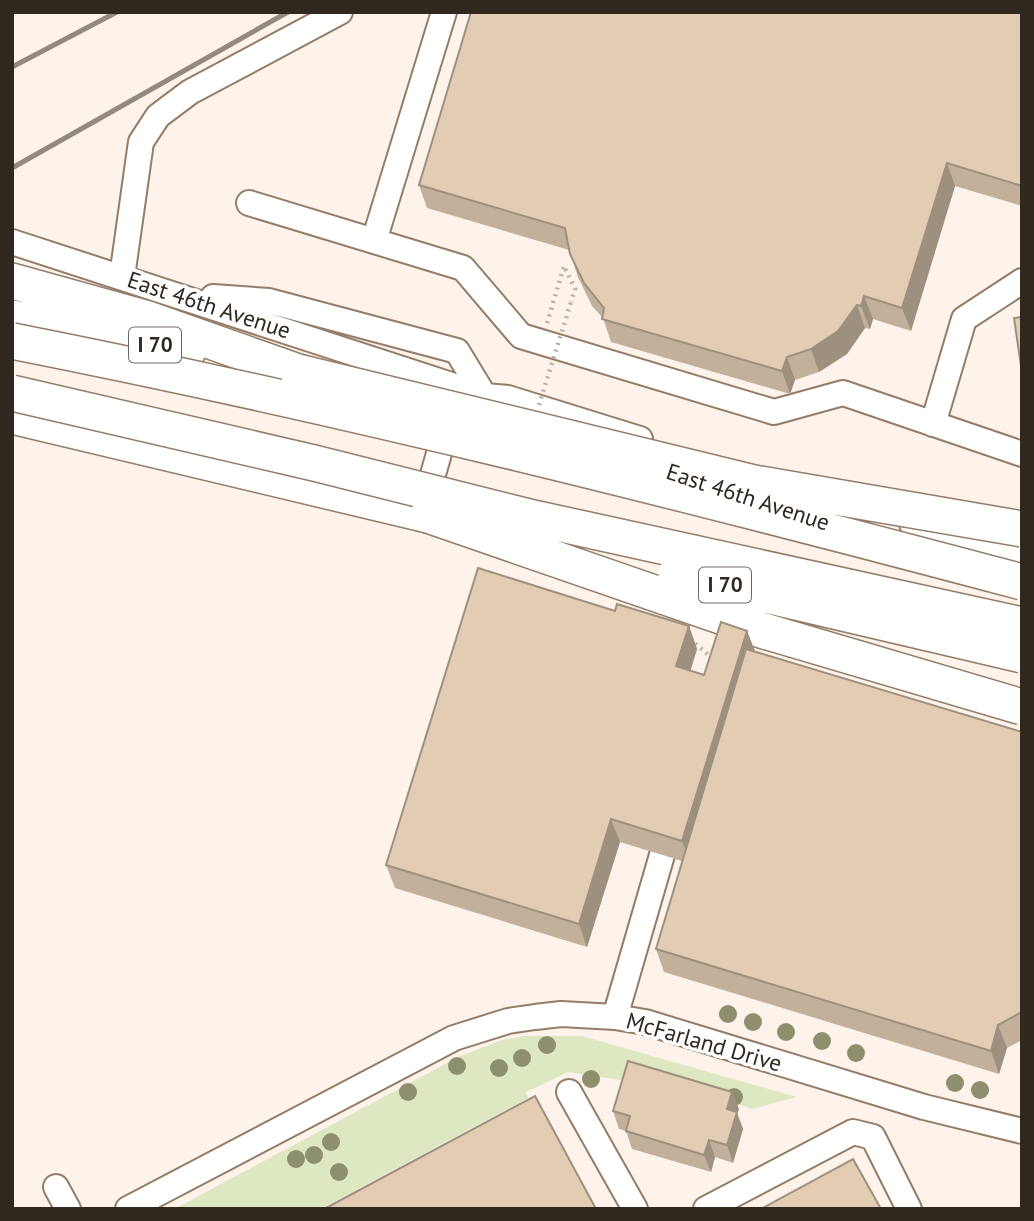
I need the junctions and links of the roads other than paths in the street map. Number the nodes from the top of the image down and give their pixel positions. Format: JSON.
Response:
{"nodes":[{"id":1,"x":340,"y":12,"type":"edge"},
{"id":2,"x":444,"y":12,"type":"edge"},
{"id":3,"x":249,"y":203,"type":"dead end"},
{"id":4,"x":374,"y":241,"type":"junction"},
{"id":5,"x":12,"y":242,"type":"edge"},
{"id":6,"x":122,"y":277,"type":"junction"},
{"id":7,"x":12,"y":281,"type":"edge"},
{"id":8,"x":1022,"y":281,"type":"edge"},
{"id":9,"x":176,"y":295,"type":"junction"},
{"id":10,"x":12,"y":318,"type":"edge"},
{"id":11,"x":12,"y":341,"type":"edge"},
{"id":12,"x":298,"y":372,"type":"junction"},
{"id":13,"x":458,"y":387,"type":"junction"},
{"id":14,"x":12,"y":393,"type":"edge"},
{"id":15,"x":485,"y":396,"type":"junction"},
{"id":16,"x":12,"y":418,"type":"edge"},
{"id":17,"x":933,"y":424,"type":"junction"},
{"id":18,"x":1022,"y":454,"type":"edge"},
{"id":19,"x":754,"y":483,"type":"junction"},
{"id":20,"x":429,"y":500,"type":"junction"},
{"id":21,"x":1022,"y":529,"type":"edge"},
{"id":22,"x":1022,"y":555,"type":"edge"},
{"id":23,"x":983,"y":571,"type":"junction"},
{"id":24,"x":1022,"y":583,"type":"edge"},
{"id":25,"x":1022,"y":625,"type":"edge"},
{"id":26,"x":1022,"y":655,"type":"edge"},
{"id":27,"x":1022,"y":707,"type":"edge"},
{"id":28,"x":662,"y":855,"type":"edge"},
{"id":29,"x":615,"y":1017,"type":"junction"},
{"id":30,"x":569,"y":1093,"type":"dead end"},
{"id":31,"x":1018,"y":1138,"type":"edge"},
{"id":32,"x":56,"y":1187,"type":"dead end"},
{"id":33,"x":68,"y":1209,"type":"edge"},
{"id":34,"x":128,"y":1209,"type":"edge"},
{"id":35,"x":635,"y":1209,"type":"edge"},
{"id":36,"x":706,"y":1209,"type":"edge"},
{"id":37,"x":909,"y":1209,"type":"edge"}],
"edges":[{"from":1,"to":6,"type":"street"},
{"from":2,"to":4,"type":"street"},
{"from":3,"to":4,"type":"street"},
{"from":4,"to":17,"type":"street"},
{"from":5,"to":6,"type":"street","name":"East 46th Avenue"},
{"from":6,"to":9,"type":"street","name":"East 46th Avenue"},
{"from":7,"to":12,"type":"highway"},
{"from":8,"to":17,"type":"street"},
{"from":9,"to":13,"type":"street","name":"East 46th Avenue"},
{"from":9,"to":15,"type":"street"},
{"from":10,"to":12,"type":"highway","number":"I 70"},
{"from":11,"to":23,"type":"highway","bridge":true},
{"from":12,"to":19,"type":"highway","number":"I 70","bridge":true},
{"from":13,"to":15,"type":"street","name":"East 46th Avenue"},
{"from":13,"to":20,"type":"street"},
{"from":14,"to":25,"type":"highway","bridge":true},
{"from":15,"to":22,"type":"street","name":"East 46th Avenue"},
{"from":15,"to":23,"type":"street","name":"East 46th Avenue"},
{"from":16,"to":20,"type":"highway","number":"I 70"},
{"from":17,"to":18,"type":"street"},
{"from":19,"to":21,"type":"highway","bridge":true},
{"from":19,"to":22,"type":"highway","number":"I 70","bridge":true},
{"from":20,"to":26,"type":"highway","number":"I 70","bridge":true},
{"from":20,"to":27,"type":"highway","bridge":true},
{"from":23,"to":24,"type":"highway","bridge":true},
{"from":28,"to":29,"type":"street"},
{"from":29,"to":31,"type":"street","name":"McFarland Drive"},
{"from":29,"to":34,"type":"street","name":"McFarland Drive"},
{"from":30,"to":35,"type":"street"},
{"from":32,"to":33,"type":"street"},
{"from":36,"to":37,"type":"street"}]}
